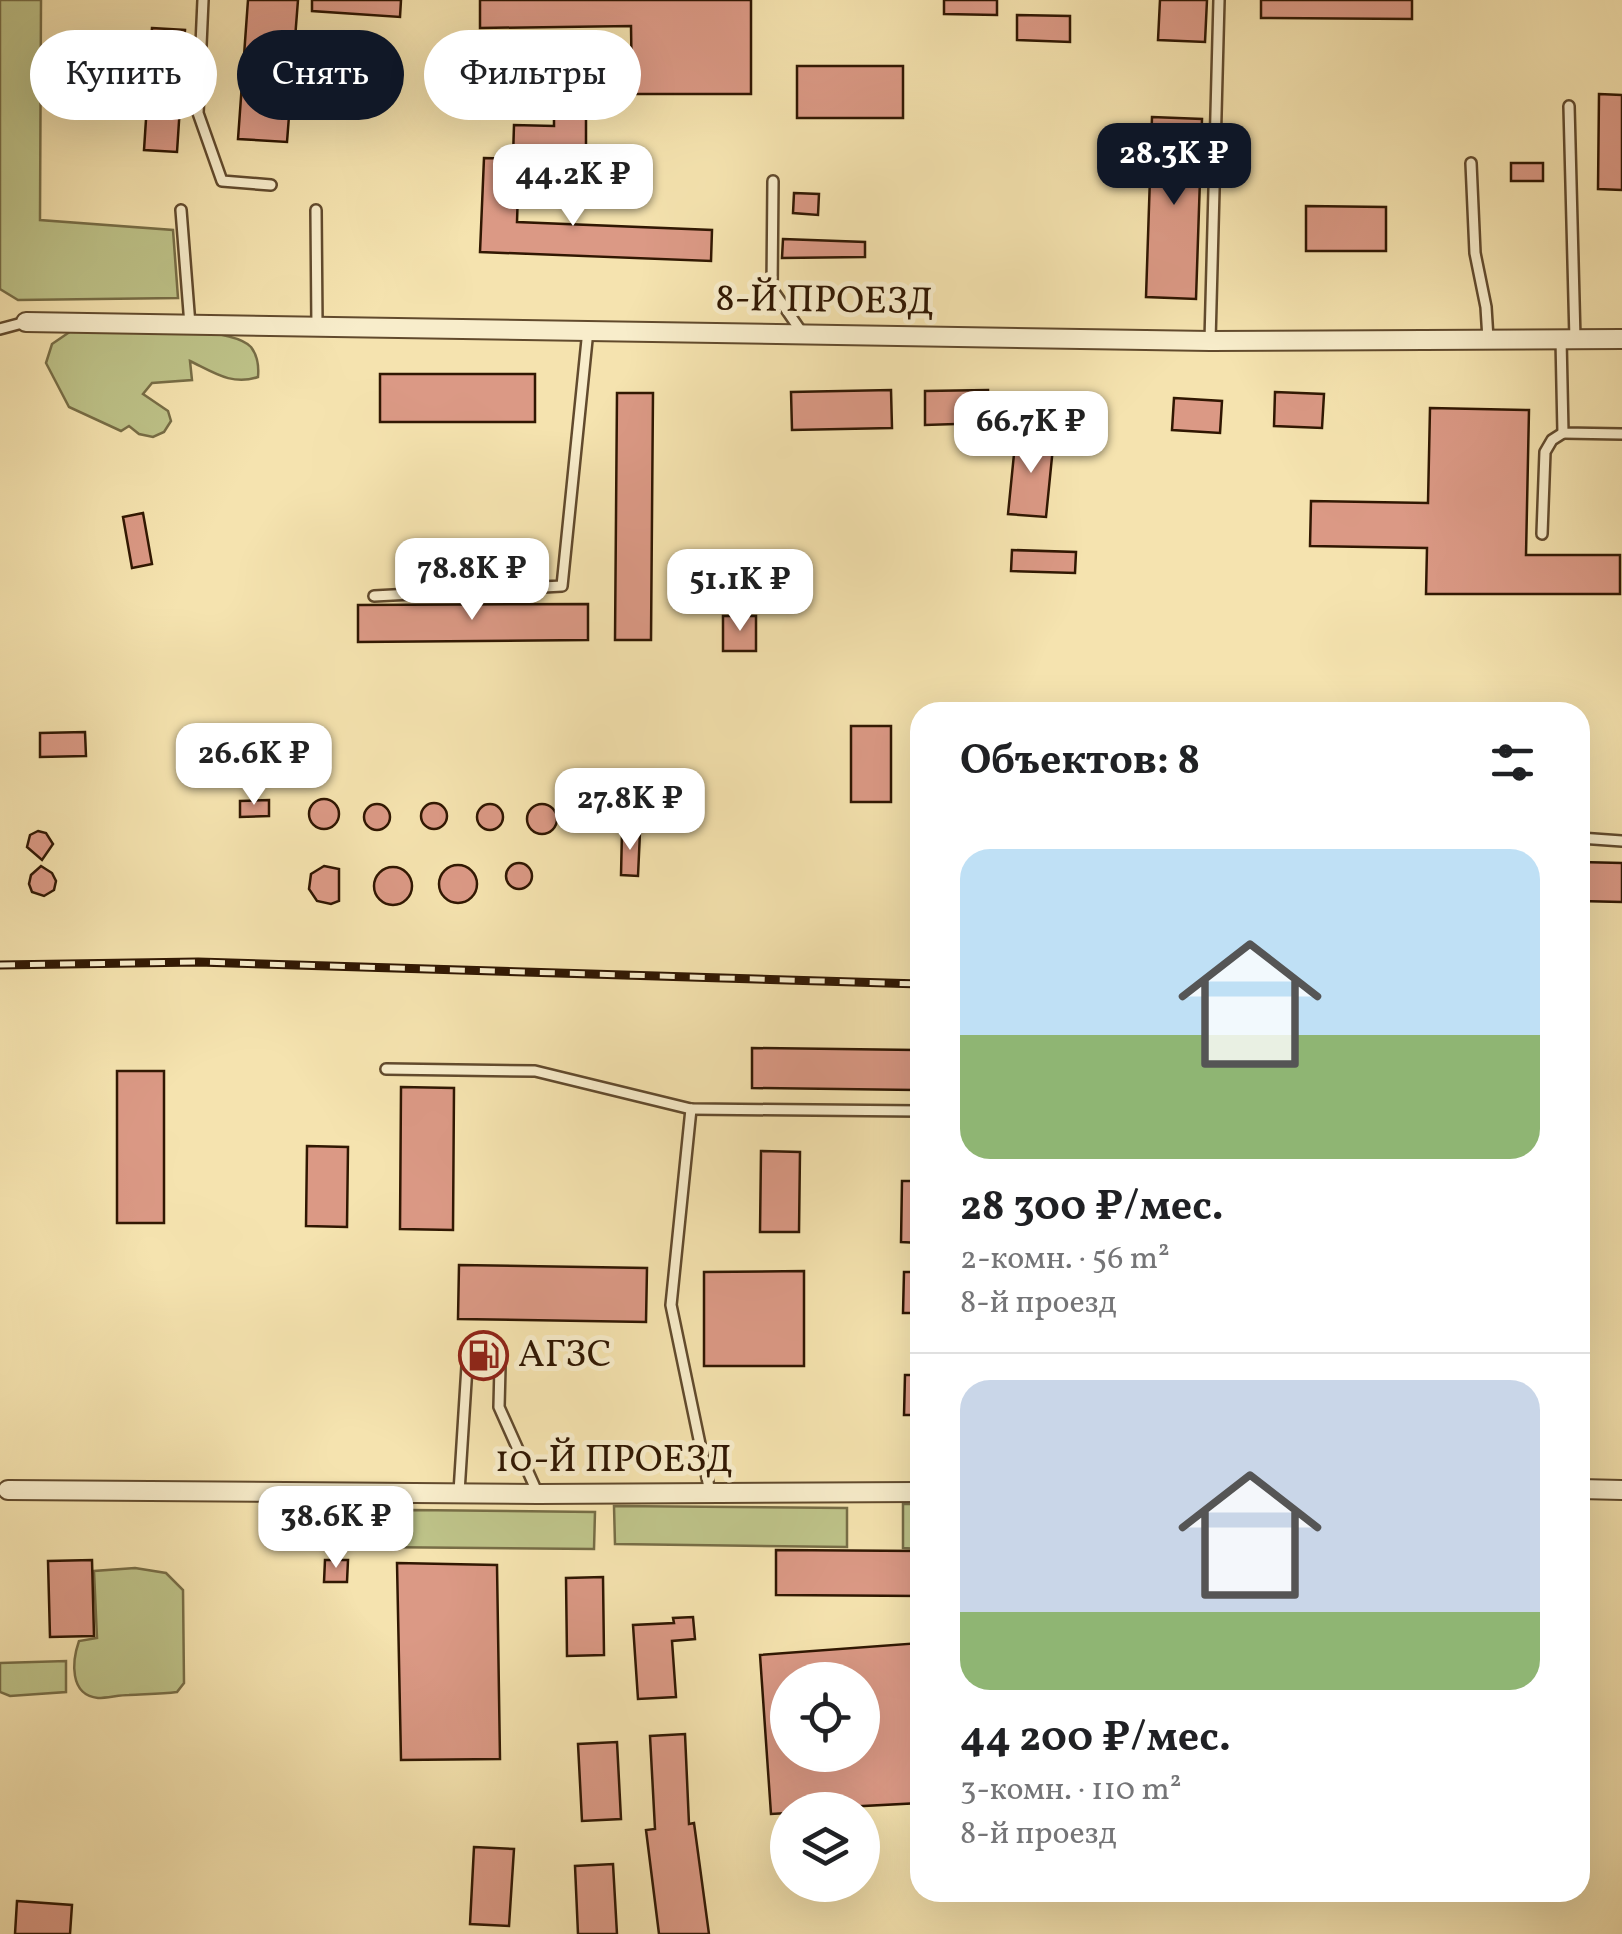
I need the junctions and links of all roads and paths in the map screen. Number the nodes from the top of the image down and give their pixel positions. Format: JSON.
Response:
{"nodes":[{"id":1,"x":203,"y":0,"type":"edge"},
{"id":2,"x":1220,"y":0,"type":"edge"},
{"id":3,"x":1569,"y":106,"type":"dead end"},
{"id":4,"x":1470,"y":163,"type":"dead end"},
{"id":5,"x":772,"y":181,"type":"dead end"},
{"id":6,"x":270,"y":185,"type":"dead end"},
{"id":7,"x":180,"y":210,"type":"dead end"},
{"id":8,"x":316,"y":210,"type":"dead end"},
{"id":9,"x":26,"y":322,"type":"joint"},
{"id":10,"x":190,"y":325,"type":"junction"},
{"id":11,"x":317,"y":326,"type":"junction"},
{"id":12,"x":0,"y":329,"type":"edge"},
{"id":13,"x":588,"y":330,"type":"junction"},
{"id":14,"x":803,"y":334,"type":"junction"},
{"id":15,"x":1488,"y":339,"type":"junction"},
{"id":16,"x":1568,"y":339,"type":"junction"},
{"id":17,"x":1622,"y":339,"type":"edge"},
{"id":18,"x":1210,"y":341,"type":"junction"},
{"id":19,"x":1563,"y":433,"type":"junction"},
{"id":20,"x":1622,"y":434,"type":"edge"},
{"id":21,"x":1542,"y":534,"type":"dead end"},
{"id":22,"x":374,"y":596,"type":"dead end"},
{"id":23,"x":1590,"y":839,"type":"edge"},
{"id":24,"x":1622,"y":841,"type":"edge"},
{"id":25,"x":386,"y":1069,"type":"dead end"},
{"id":26,"x":691,"y":1108,"type":"junction"},
{"id":27,"x":910,"y":1111,"type":"edge"},
{"id":28,"x":1590,"y":1489,"type":"edge"},
{"id":29,"x":4,"y":1490,"type":"edge"},
{"id":30,"x":1622,"y":1490,"type":"edge"},
{"id":31,"x":459,"y":1492,"type":"junction"},
{"id":32,"x":910,"y":1492,"type":"edge"},
{"id":33,"x":538,"y":1494,"type":"junction"},
{"id":34,"x":711,"y":1495,"type":"junction"}],
"edges":[{"from":1,"to":6,"type":"lane"},
{"from":2,"to":18,"type":"lane"},
{"from":3,"to":16,"type":"lane"},
{"from":4,"to":15,"type":"lane"},
{"from":5,"to":14,"type":"lane"},
{"from":7,"to":10,"type":"lane"},
{"from":8,"to":11,"type":"lane"},
{"from":9,"to":10,"type":"street","name":"8-Й ПРОЕЗД"},
{"from":9,"to":12,"type":"lane"},
{"from":10,"to":11,"type":"street","name":"8-Й ПРОЕЗД"},
{"from":11,"to":13,"type":"street","name":"8-Й ПРОЕЗД"},
{"from":13,"to":14,"type":"street","name":"8-Й ПРОЕЗД"},
{"from":13,"to":22,"type":"lane"},
{"from":14,"to":18,"type":"street","name":"8-Й ПРОЕЗД"},
{"from":15,"to":16,"type":"street","name":"8-Й ПРОЕЗД"},
{"from":15,"to":18,"type":"street","name":"8-Й ПРОЕЗД"},
{"from":16,"to":17,"type":"street","name":"8-Й ПРОЕЗД"},
{"from":16,"to":19,"type":"lane"},
{"from":19,"to":20,"type":"lane"},
{"from":19,"to":21,"type":"lane"},
{"from":23,"to":24,"type":"lane"},
{"from":25,"to":26,"type":"lane"},
{"from":26,"to":27,"type":"lane"},
{"from":26,"to":34,"type":"lane"},
{"from":28,"to":30,"type":"street"},
{"from":29,"to":31,"type":"street","name":"10-Й ПРОЕЗД"},
{"from":31,"to":33,"type":"street","name":"10-Й ПРОЕЗД"},
{"from":31,"to":33,"type":"lane"},
{"from":32,"to":34,"type":"street","name":"10-Й ПРОЕЗД"},
{"from":33,"to":34,"type":"street","name":"10-Й ПРОЕЗД"}]}
